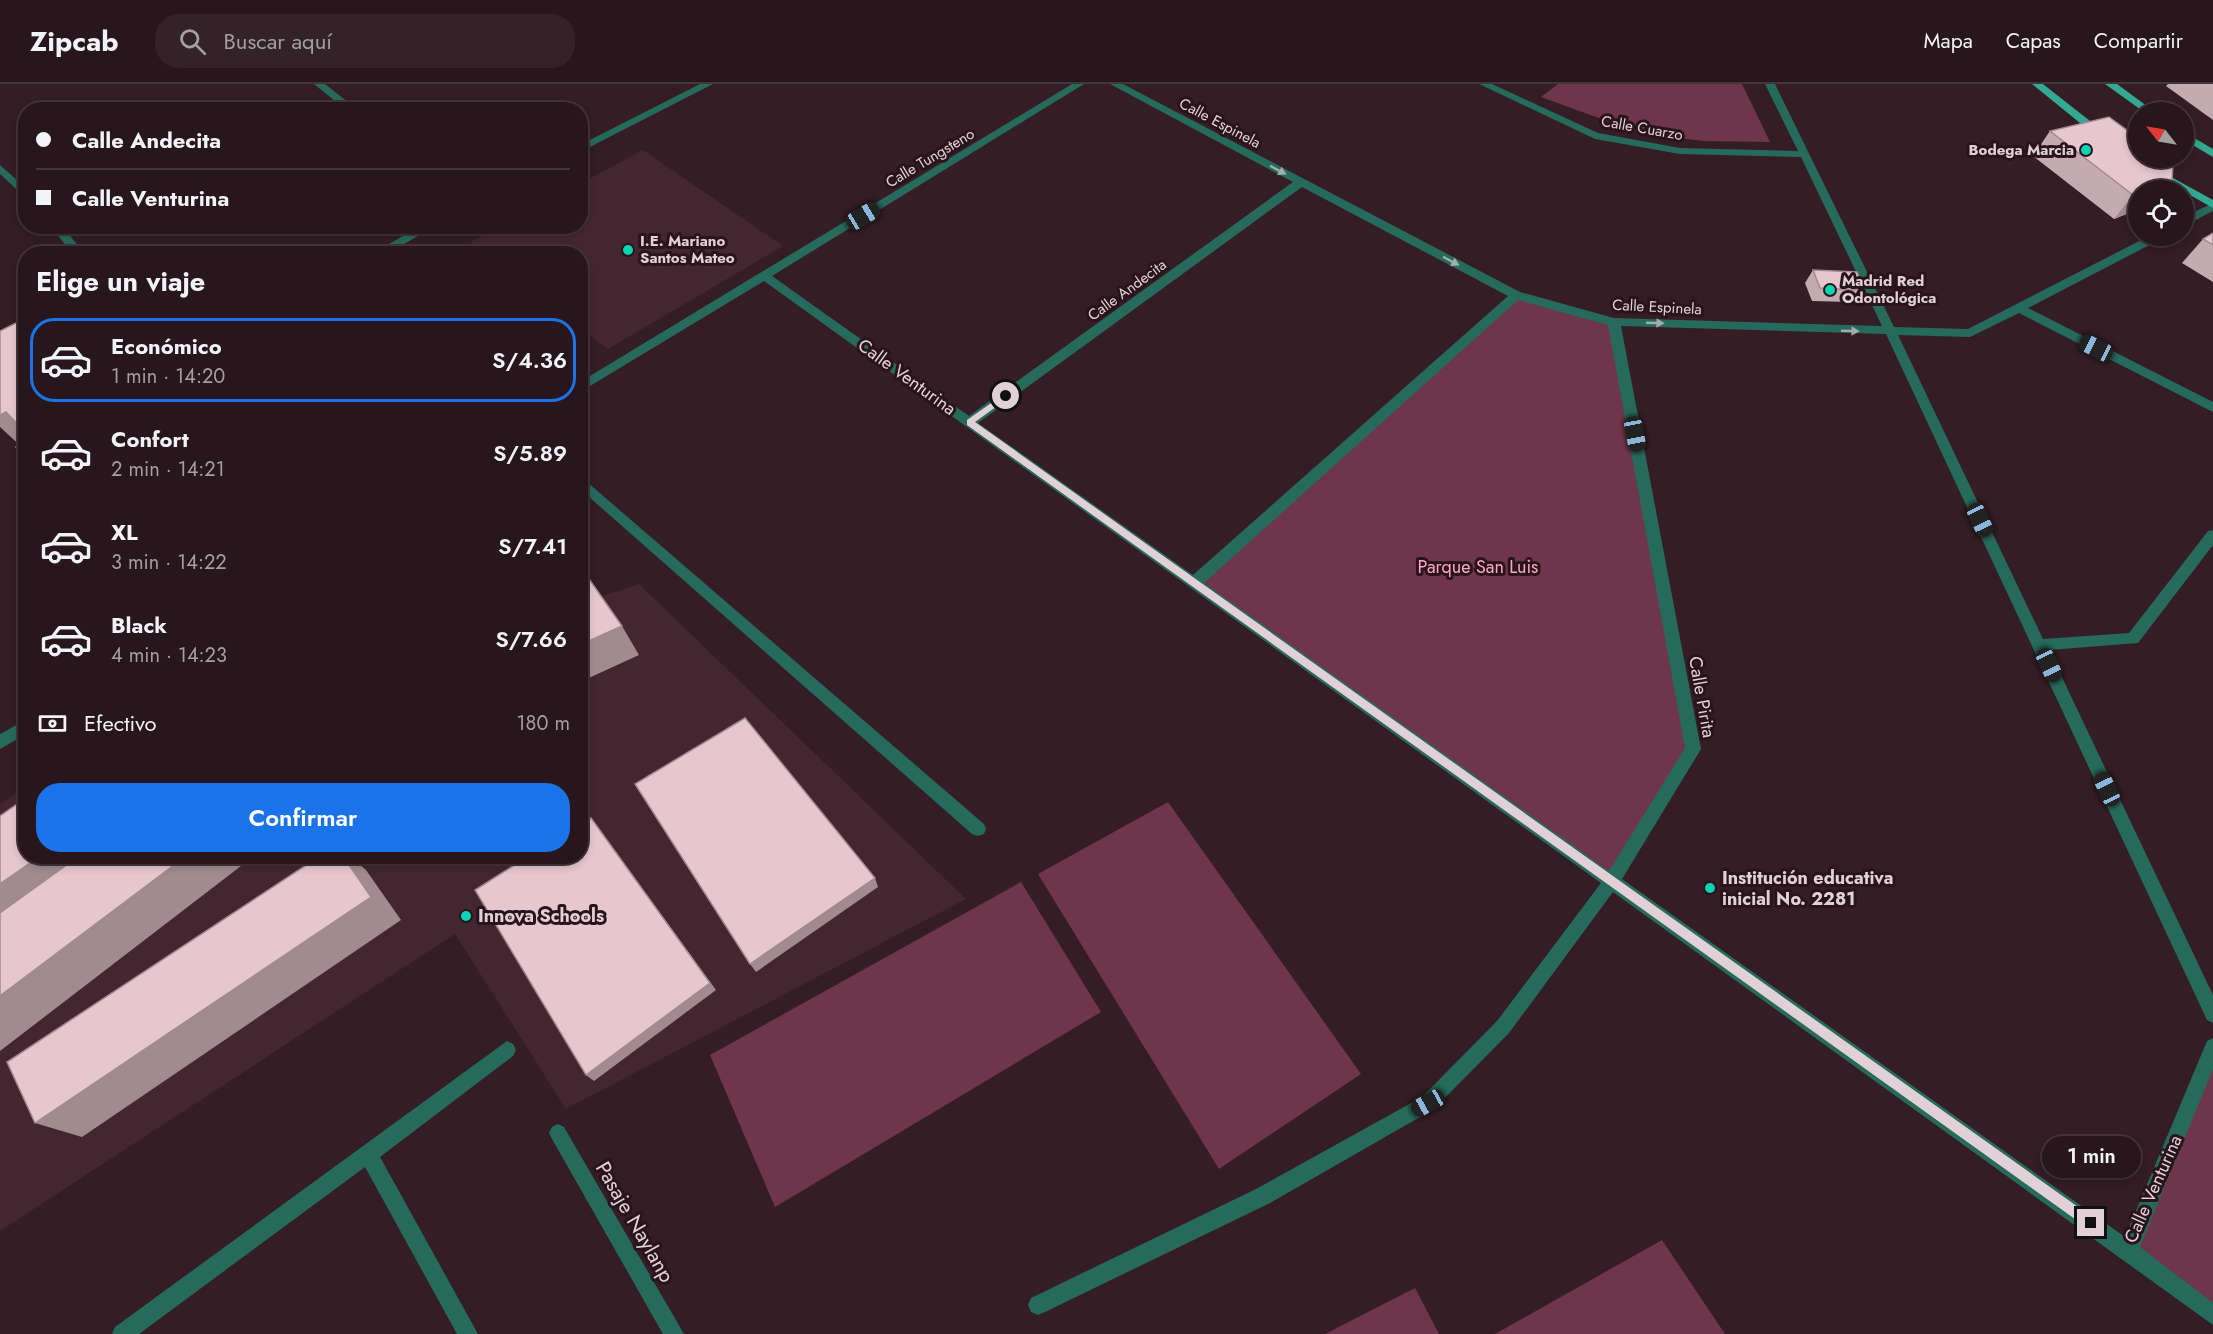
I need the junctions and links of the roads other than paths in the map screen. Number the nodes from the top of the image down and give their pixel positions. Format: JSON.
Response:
{"nodes":[{"id":1,"x":319,"y":84,"type":"edge"},
{"id":2,"x":1079,"y":84,"type":"edge"},
{"id":3,"x":1115,"y":84,"type":"edge"},
{"id":4,"x":1484,"y":84,"type":"edge"},
{"id":5,"x":1770,"y":84,"type":"edge"},
{"id":6,"x":2037,"y":84,"type":"edge"},
{"id":7,"x":2110,"y":84,"type":"edge"},
{"id":8,"x":704,"y":85,"type":"edge"},
{"id":9,"x":343,"y":102,"type":"edge"},
{"id":10,"x":2136,"y":102,"type":"edge"},
{"id":11,"x":2108,"y":140,"type":"edge"},
{"id":12,"x":2194,"y":142,"type":"edge"},
{"id":13,"x":588,"y":145,"type":"edge"},
{"id":14,"x":1805,"y":154,"type":"junction"},
{"id":15,"x":2213,"y":154,"type":"edge"},
{"id":16,"x":0,"y":168,"type":"edge"},
{"id":17,"x":2148,"y":168,"type":"edge"},
{"id":18,"x":1301,"y":182,"type":"junction"},
{"id":19,"x":14,"y":183,"type":"junction"},
{"id":20,"x":18,"y":187,"type":"edge"},
{"id":21,"x":0,"y":189,"type":"edge"},
{"id":22,"x":2213,"y":205,"type":"edge"},
{"id":23,"x":2194,"y":216,"type":"edge"},
{"id":24,"x":62,"y":234,"type":"edge"},
{"id":25,"x":415,"y":234,"type":"edge"},
{"id":26,"x":73,"y":246,"type":"edge"},
{"id":27,"x":392,"y":246,"type":"edge"},
{"id":28,"x":2138,"y":246,"type":"edge"},
{"id":29,"x":764,"y":276,"type":"junction"},
{"id":30,"x":1516,"y":295,"type":"junction"},
{"id":31,"x":2019,"y":308,"type":"junction"},
{"id":32,"x":1614,"y":322,"type":"junction"},
{"id":33,"x":1891,"y":332,"type":"junction"},
{"id":34,"x":588,"y":383,"type":"edge"},
{"id":35,"x":2213,"y":407,"type":"edge"},
{"id":36,"x":970,"y":422,"type":"junction"},
{"id":37,"x":588,"y":488,"type":"edge"},
{"id":38,"x":2213,"y":535,"type":"edge"},
{"id":39,"x":1194,"y":583,"type":"junction"},
{"id":40,"x":2039,"y":645,"type":"junction"},
{"id":41,"x":18,"y":731,"type":"edge"},
{"id":42,"x":0,"y":741,"type":"edge"},
{"id":43,"x":978,"y":829,"type":"dead end"},
{"id":44,"x":1612,"y":881,"type":"junction"},
{"id":45,"x":2213,"y":1014,"type":"edge"},
{"id":46,"x":2213,"y":1047,"type":"edge"},
{"id":47,"x":507,"y":1050,"type":"dead end"},
{"id":48,"x":558,"y":1133,"type":"dead end"},
{"id":49,"x":369,"y":1154,"type":"junction"},
{"id":50,"x":2129,"y":1251,"type":"junction"},
{"id":51,"x":1038,"y":1305,"type":"dead end"},
{"id":52,"x":2213,"y":1315,"type":"edge"},
{"id":53,"x":122,"y":1334,"type":"edge"},
{"id":54,"x":468,"y":1334,"type":"edge"},
{"id":55,"x":674,"y":1334,"type":"edge"}],
"edges":[{"from":1,"to":9,"type":"street"},
{"from":2,"to":29,"type":"street","name":"Calle Tungsteno"},
{"from":3,"to":18,"type":"street","name":"Calle Espinela","one_way":true},
{"from":4,"to":14,"type":"street","name":"Calle Cuarzo"},
{"from":5,"to":14,"type":"street"},
{"from":6,"to":11,"type":"main road"},
{"from":7,"to":10,"type":"main road"},
{"from":8,"to":13,"type":"street"},
{"from":12,"to":15,"type":"main road"},
{"from":14,"to":33,"type":"street"},
{"from":16,"to":19,"type":"street"},
{"from":17,"to":22,"type":"main road"},
{"from":18,"to":30,"type":"street","name":"Calle Espinela","one_way":true},
{"from":18,"to":36,"type":"street","name":"Calle Andecita"},
{"from":19,"to":20,"type":"street"},
{"from":19,"to":21,"type":"street"},
{"from":22,"to":23,"type":"street"},
{"from":24,"to":26,"type":"street"},
{"from":25,"to":27,"type":"street"},
{"from":28,"to":31,"type":"street","name":"Calle Espinela"},
{"from":29,"to":34,"type":"street","name":"Calle Tungsteno"},
{"from":29,"to":36,"type":"street","name":"Calle Venturina"},
{"from":30,"to":32,"type":"street","name":"Calle Espinela"},
{"from":30,"to":39,"type":"street"},
{"from":31,"to":33,"type":"street","name":"Calle Espinela"},
{"from":31,"to":35,"type":"street"},
{"from":32,"to":33,"type":"street","name":"Calle Espinela","one_way":true},
{"from":32,"to":44,"type":"street","name":"Calle Pirita"},
{"from":33,"to":40,"type":"street"},
{"from":36,"to":39,"type":"street","name":"Calle Venturina"},
{"from":37,"to":43,"type":"street"},
{"from":38,"to":40,"type":"street"},
{"from":39,"to":44,"type":"street","name":"Calle Venturina"},
{"from":40,"to":45,"type":"street"},
{"from":41,"to":42,"type":"street"},
{"from":44,"to":50,"type":"street","name":"Calle Venturina"},
{"from":44,"to":51,"type":"street","name":"Calle Pirita"},
{"from":46,"to":50,"type":"street","name":"Calle Venturina"},
{"from":47,"to":49,"type":"street"},
{"from":48,"to":55,"type":"street","name":"Pasaje Naylanp"},
{"from":49,"to":53,"type":"street"},
{"from":49,"to":54,"type":"street"},
{"from":50,"to":52,"type":"street"}]}
